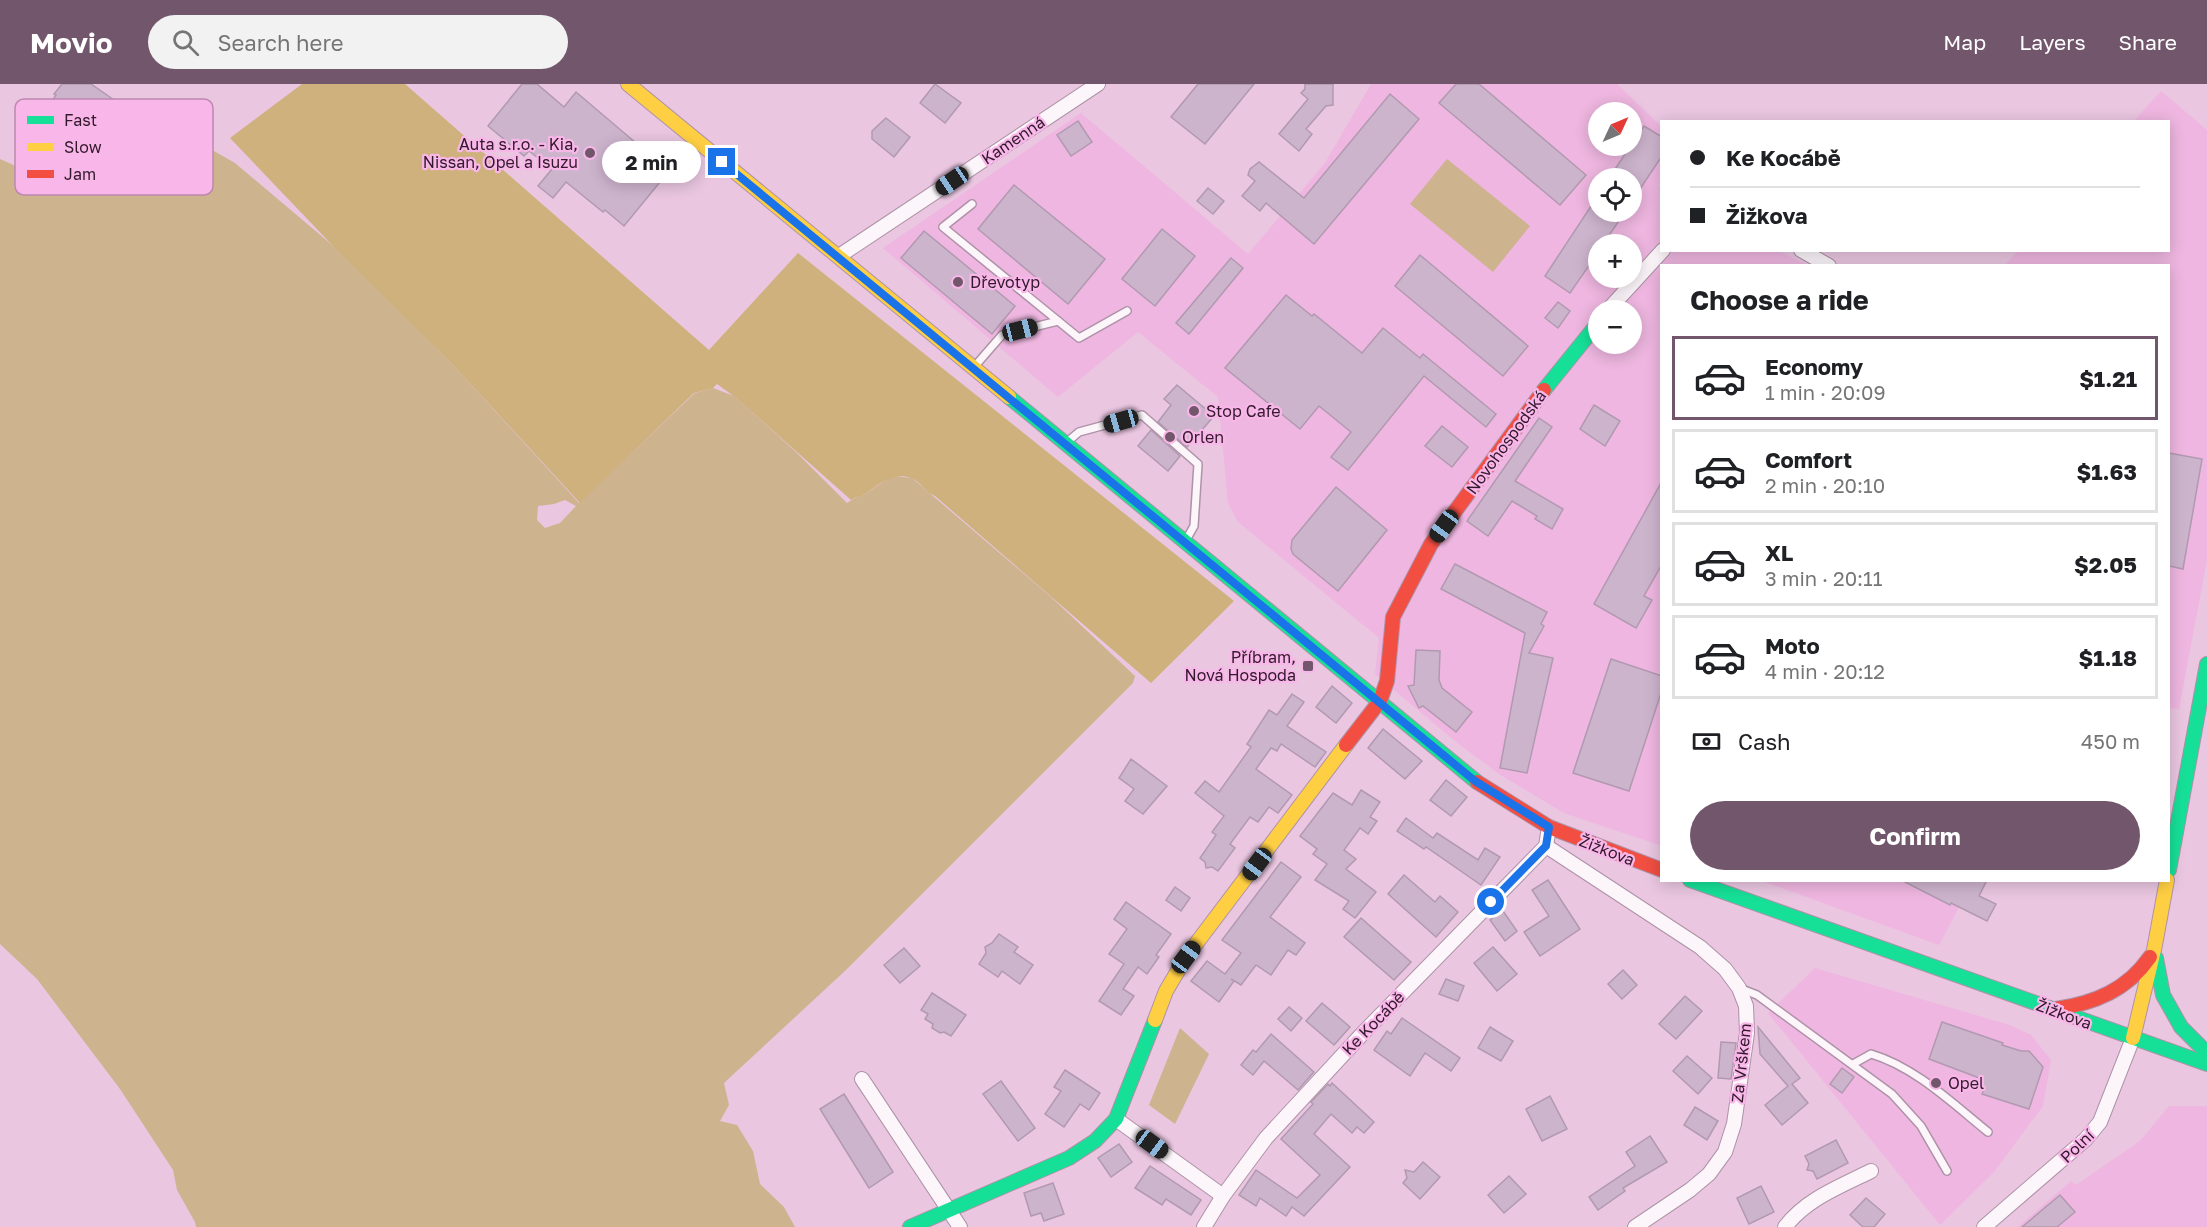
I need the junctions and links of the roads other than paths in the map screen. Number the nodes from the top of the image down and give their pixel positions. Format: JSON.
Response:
{"nodes":[{"id":1,"x":628,"y":84,"type":"edge"},
{"id":2,"x":1098,"y":84,"type":"edge"},
{"id":3,"x":972,"y":204,"type":"dead end"},
{"id":4,"x":1661,"y":252,"type":"edge"},
{"id":5,"x":1804,"y":252,"type":"edge"},
{"id":6,"x":839,"y":256,"type":"junction"},
{"id":7,"x":1826,"y":264,"type":"edge"},
{"id":8,"x":1617,"y":300,"type":"edge"},
{"id":9,"x":1127,"y":311,"type":"dead end"},
{"id":10,"x":1058,"y":321,"type":"junction"},
{"id":11,"x":1588,"y":335,"type":"edge"},
{"id":12,"x":973,"y":368,"type":"junction"},
{"id":13,"x":1065,"y":444,"type":"junction"},
{"id":14,"x":1185,"y":542,"type":"junction"},
{"id":15,"x":2207,"y":664,"type":"edge"},
{"id":16,"x":1380,"y":701,"type":"junction"},
{"id":17,"x":1549,"y":827,"type":"junction"},
{"id":18,"x":1546,"y":846,"type":"junction"},
{"id":19,"x":2170,"y":865,"type":"edge"},
{"id":20,"x":1660,"y":869,"type":"edge"},
{"id":21,"x":1696,"y":882,"type":"edge"},
{"id":22,"x":2167,"y":882,"type":"edge"},
{"id":23,"x":2154,"y":950,"type":"junction"},
{"id":24,"x":1739,"y":988,"type":"junction"},
{"id":25,"x":2053,"y":1010,"type":"junction"},
{"id":26,"x":2133,"y":1038,"type":"junction"},
{"id":27,"x":2207,"y":1053,"type":"edge"},
{"id":28,"x":1853,"y":1064,"type":"junction"},
{"id":29,"x":2207,"y":1064,"type":"edge"},
{"id":30,"x":862,"y":1079,"type":"dead end"},
{"id":31,"x":1116,"y":1119,"type":"junction"},
{"id":32,"x":1988,"y":1132,"type":"dead end"},
{"id":33,"x":1871,"y":1171,"type":"dead end"},
{"id":34,"x":1947,"y":1171,"type":"dead end"},
{"id":35,"x":1223,"y":1196,"type":"junction"},
{"id":36,"x":948,"y":1210,"type":"junction"},
{"id":37,"x":910,"y":1227,"type":"edge"},
{"id":38,"x":960,"y":1227,"type":"edge"},
{"id":39,"x":1204,"y":1227,"type":"edge"},
{"id":40,"x":1635,"y":1227,"type":"edge"},
{"id":41,"x":1785,"y":1227,"type":"edge"},
{"id":42,"x":1984,"y":1227,"type":"edge"}],
"edges":[{"from":1,"to":6,"type":"street","name":"Žižkova"},
{"from":2,"to":6,"type":"street","name":"Kamenná"},
{"from":3,"to":10,"type":"lane"},
{"from":4,"to":8,"type":"street"},
{"from":5,"to":7,"type":"street"},
{"from":6,"to":12,"type":"street","name":"Žižkova"},
{"from":9,"to":10,"type":"lane"},
{"from":10,"to":12,"type":"lane"},
{"from":11,"to":16,"type":"street","name":"Novohospodská"},
{"from":12,"to":13,"type":"street","name":"Žižkova"},
{"from":13,"to":14,"type":"street","name":"Žižkova"},
{"from":13,"to":14,"type":"lane"},
{"from":14,"to":16,"type":"street","name":"Žižkova"},
{"from":15,"to":19,"type":"street"},
{"from":16,"to":17,"type":"street","name":"Žižkova"},
{"from":16,"to":31,"type":"street"},
{"from":17,"to":18,"type":"street"},
{"from":17,"to":20,"type":"street","name":"Žižkova"},
{"from":18,"to":24,"type":"street","name":"Za Vrškem"},
{"from":18,"to":35,"type":"street","name":"Ke Kocábě"},
{"from":21,"to":25,"type":"street","name":"Žižkova"},
{"from":22,"to":23,"type":"street"},
{"from":23,"to":25,"type":"street"},
{"from":23,"to":26,"type":"street"},
{"from":23,"to":27,"type":"street"},
{"from":24,"to":28,"type":"lane"},
{"from":24,"to":40,"type":"street","name":"Za Vrškem"},
{"from":25,"to":26,"type":"street","name":"Žižkova"},
{"from":26,"to":29,"type":"street","name":"Žižkova"},
{"from":26,"to":42,"type":"street","name":"Polní"},
{"from":28,"to":32,"type":"lane"},
{"from":28,"to":34,"type":"lane"},
{"from":30,"to":36,"type":"street"},
{"from":31,"to":35,"type":"street"},
{"from":31,"to":36,"type":"street"},
{"from":33,"to":41,"type":"street"},
{"from":35,"to":39,"type":"street","name":"Ke Kocábě"},
{"from":36,"to":37,"type":"street"},
{"from":36,"to":38,"type":"street"}]}
